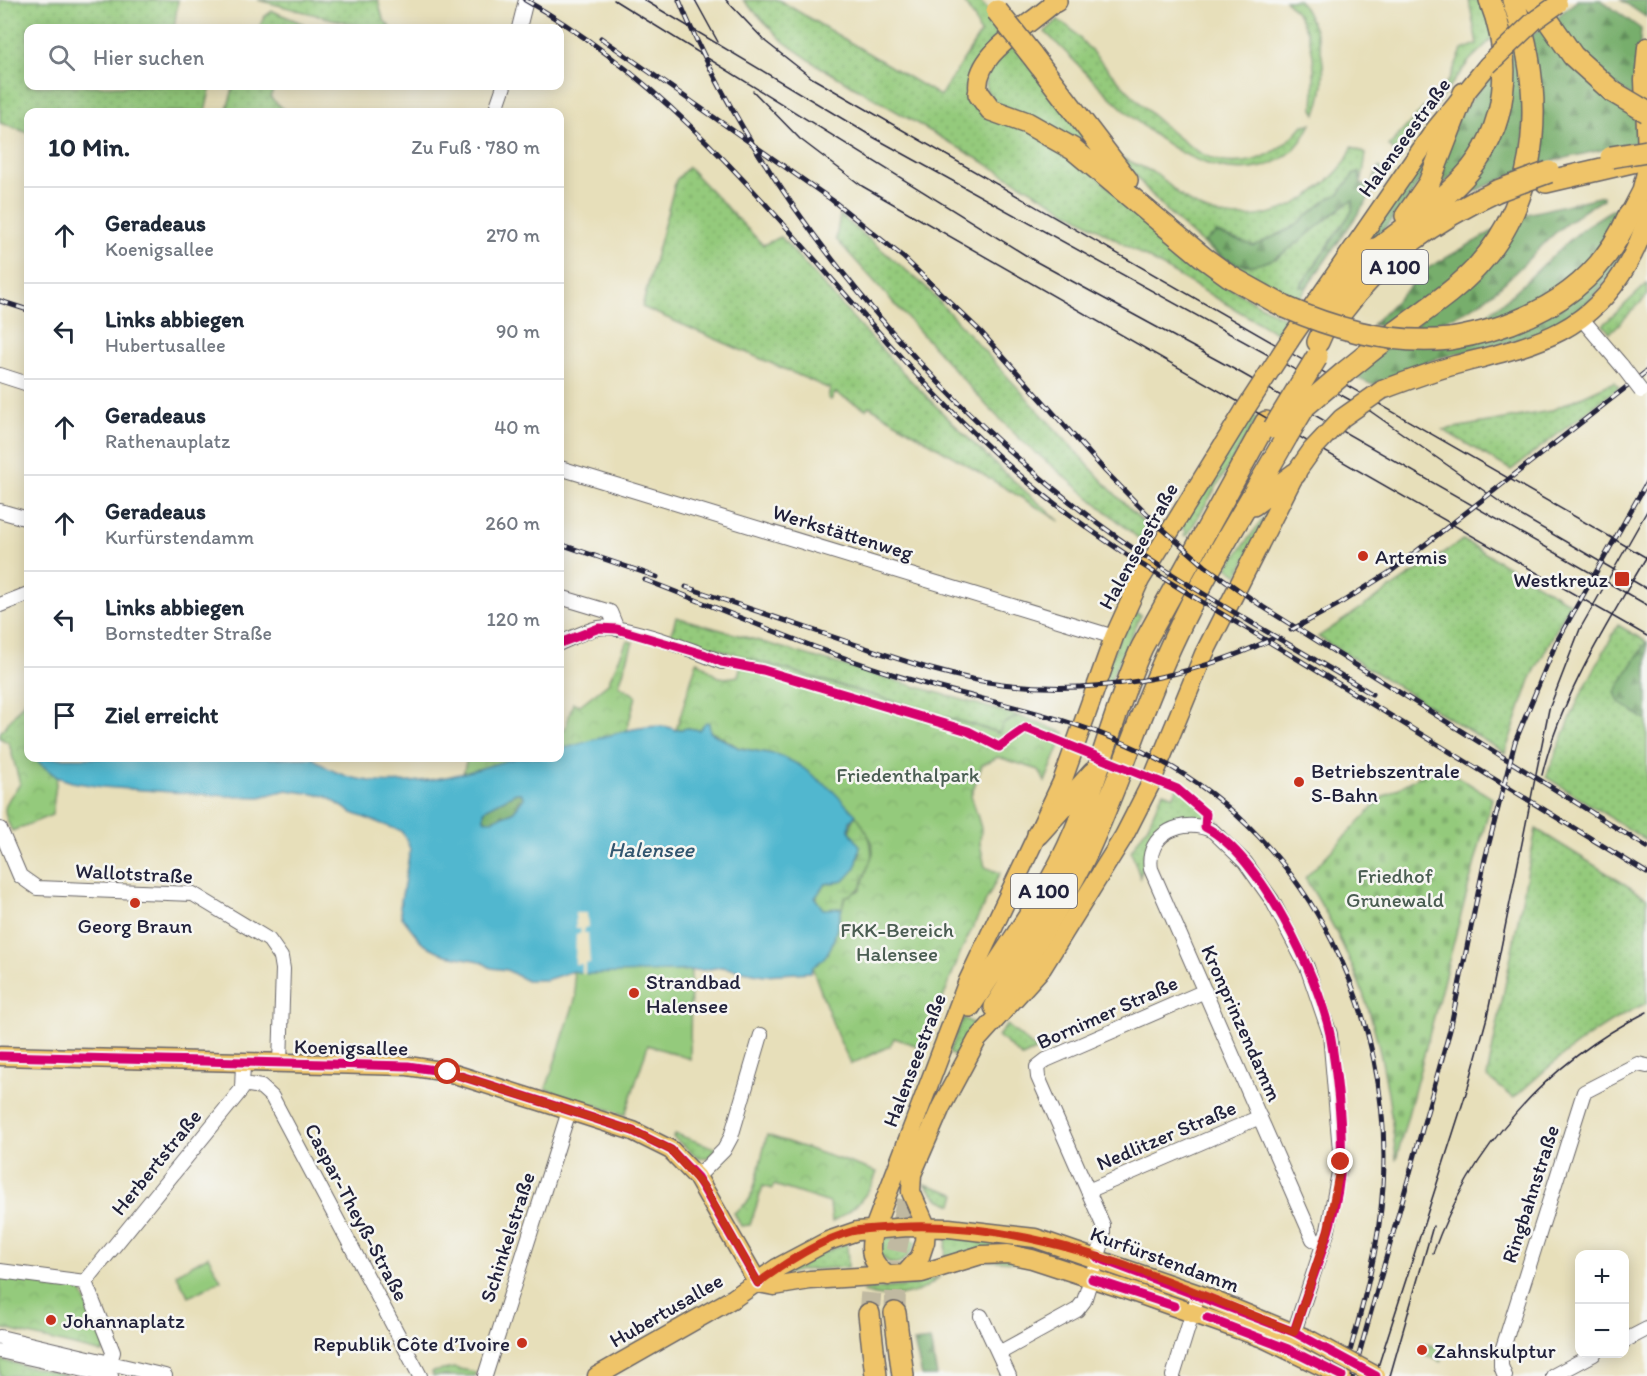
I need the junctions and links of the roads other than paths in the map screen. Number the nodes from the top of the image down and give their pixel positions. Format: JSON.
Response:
{"nodes":[{"id":1,"x":526,"y":0,"type":"edge"},
{"id":2,"x":1055,"y":0,"type":"edge"},
{"id":3,"x":1490,"y":0,"type":"edge"},
{"id":4,"x":1513,"y":0,"type":"edge"},
{"id":5,"x":1534,"y":0,"type":"edge"},
{"id":6,"x":1562,"y":2,"type":"edge"},
{"id":7,"x":993,"y":5,"type":"edge"},
{"id":8,"x":520,"y":24,"type":"edge"},
{"id":9,"x":1647,"y":47,"type":"edge"},
{"id":10,"x":503,"y":90,"type":"edge"},
{"id":11,"x":1464,"y":93,"type":"junction"},
{"id":12,"x":979,"y":94,"type":"joint"},
{"id":13,"x":496,"y":108,"type":"edge"},
{"id":14,"x":1647,"y":112,"type":"edge"},
{"id":15,"x":1647,"y":152,"type":"edge"},
{"id":16,"x":1647,"y":159,"type":"edge"},
{"id":17,"x":1612,"y":161,"type":"junction"},
{"id":18,"x":1647,"y":169,"type":"edge"},
{"id":19,"x":1638,"y":212,"type":"edge"},
{"id":20,"x":1182,"y":240,"type":"junction"},
{"id":21,"x":1365,"y":259,"type":"junction"},
{"id":22,"x":1582,"y":319,"type":"junction"},
{"id":23,"x":1315,"y":351,"type":"junction"},
{"id":24,"x":0,"y":375,"type":"edge"},
{"id":25,"x":24,"y":383,"type":"edge"},
{"id":26,"x":1641,"y":391,"type":"dead end"},
{"id":27,"x":1276,"y":429,"type":"junction"},
{"id":28,"x":564,"y":469,"type":"edge"},
{"id":29,"x":1295,"y":474,"type":"junction"},
{"id":30,"x":0,"y":511,"type":"edge"},
{"id":31,"x":1245,"y":511,"type":"junction"},
{"id":32,"x":24,"y":518,"type":"edge"},
{"id":33,"x":1219,"y":556,"type":"junction"},
{"id":34,"x":24,"y":596,"type":"edge"},
{"id":35,"x":564,"y":598,"type":"edge"},
{"id":36,"x":0,"y":605,"type":"edge"},
{"id":37,"x":617,"y":629,"type":"junction"},
{"id":38,"x":1114,"y":637,"type":"junction"},
{"id":39,"x":564,"y":641,"type":"edge"},
{"id":40,"x":722,"y":662,"type":"dead end"},
{"id":41,"x":1099,"y":766,"type":"junction"},
{"id":42,"x":0,"y":829,"type":"edge"},
{"id":43,"x":1038,"y":834,"type":"junction"},
{"id":44,"x":1205,"y":991,"type":"junction"},
{"id":45,"x":970,"y":1006,"type":"dead end"},
{"id":46,"x":996,"y":1006,"type":"dead end"},
{"id":47,"x":761,"y":1035,"type":"dead end"},
{"id":48,"x":0,"y":1056,"type":"edge"},
{"id":49,"x":243,"y":1062,"type":"junction"},
{"id":50,"x":280,"y":1063,"type":"junction"},
{"id":51,"x":1647,"y":1066,"type":"edge"},
{"id":52,"x":243,"y":1084,"type":"junction"},
{"id":53,"x":569,"y":1111,"type":"junction"},
{"id":54,"x":1260,"y":1117,"type":"junction"},
{"id":55,"x":697,"y":1177,"type":"junction"},
{"id":56,"x":1088,"y":1191,"type":"junction"},
{"id":57,"x":926,"y":1226,"type":"junction"},
{"id":58,"x":874,"y":1229,"type":"junction"},
{"id":59,"x":1323,"y":1245,"type":"junction"},
{"id":60,"x":1098,"y":1258,"type":"junction"},
{"id":61,"x":0,"y":1271,"type":"edge"},
{"id":62,"x":897,"y":1274,"type":"junction"},
{"id":63,"x":1092,"y":1279,"type":"junction"},
{"id":64,"x":85,"y":1282,"type":"junction"},
{"id":65,"x":758,"y":1283,"type":"junction"},
{"id":66,"x":1198,"y":1294,"type":"junction"},
{"id":67,"x":895,"y":1313,"type":"tunnel mouth"},
{"id":68,"x":1192,"y":1313,"type":"junction"},
{"id":69,"x":869,"y":1314,"type":"tunnel mouth"},
{"id":70,"x":981,"y":1316,"type":"dead end"},
{"id":71,"x":1647,"y":1329,"type":"edge"},
{"id":72,"x":0,"y":1337,"type":"edge"},
{"id":73,"x":1629,"y":1338,"type":"edge"},
{"id":74,"x":1302,"y":1342,"type":"junction"},
{"id":75,"x":0,"y":1350,"type":"edge"},
{"id":76,"x":999,"y":1353,"type":"junction"},
{"id":77,"x":1585,"y":1358,"type":"edge"},
{"id":78,"x":108,"y":1372,"type":"edge"},
{"id":79,"x":165,"y":1376,"type":"edge"},
{"id":80,"x":420,"y":1376,"type":"edge"},
{"id":81,"x":485,"y":1376,"type":"edge"},
{"id":82,"x":597,"y":1376,"type":"edge"},
{"id":83,"x":876,"y":1376,"type":"edge"},
{"id":84,"x":903,"y":1376,"type":"edge"},
{"id":85,"x":1009,"y":1376,"type":"edge"},
{"id":86,"x":1173,"y":1376,"type":"edge"},
{"id":87,"x":1342,"y":1376,"type":"edge"},
{"id":88,"x":1376,"y":1376,"type":"edge"},
{"id":89,"x":1505,"y":1376,"type":"edge"},
{"id":90,"x":1553,"y":1376,"type":"edge"}],
"edges":[{"from":1,"to":8,"type":"street"},
{"from":2,"to":12,"type":"main road"},
{"from":3,"to":21,"type":"highway"},
{"from":4,"to":27,"type":"highway","number":"A 100","bridge":true},
{"from":5,"to":14,"type":"highway","bridge":true},
{"from":6,"to":11,"type":"main road","name":"Halenseestraße","bridge":true},
{"from":7,"to":20,"type":"highway","bridge":true},
{"from":9,"to":15,"type":"main road"},
{"from":10,"to":13,"type":"street"},
{"from":11,"to":21,"type":"highway"},
{"from":11,"to":38,"type":"main road","name":"Halenseestraße","bridge":true},
{"from":12,"to":20,"type":"highway"},
{"from":15,"to":17,"type":"highway","number":"A 100","bridge":true},
{"from":16,"to":17,"type":"highway","number":"A 100"},
{"from":17,"to":23,"type":"highway","number":"A 100","bridge":true},
{"from":18,"to":19,"type":"main road","name":"Halenseestraße"},
{"from":19,"to":20,"type":"highway","bridge":true},
{"from":19,"to":22,"type":"main road","name":"Halenseestraße"},
{"from":21,"to":23,"type":"highway"},
{"from":22,"to":26,"type":"street","bridge":true},
{"from":22,"to":29,"type":"main road","name":"Halenseestraße","bridge":true},
{"from":23,"to":27,"type":"highway","number":"A 100"},
{"from":24,"to":25,"type":"street"},
{"from":27,"to":31,"type":"highway","number":"A 100"},
{"from":27,"to":33,"type":"highway","number":"A 100"},
{"from":27,"to":41,"type":"highway","number":"A 100"},
{"from":28,"to":38,"type":"street","name":"Werkstättenweg"},
{"from":29,"to":31,"type":"highway"},
{"from":29,"to":57,"type":"main road","name":"Halenseestraße"},
{"from":30,"to":32,"type":"street"},
{"from":31,"to":33,"type":"highway","number":"A 100"},
{"from":33,"to":46,"type":"highway","number":"A 100"},
{"from":34,"to":36,"type":"street"},
{"from":35,"to":37,"type":"street"},
{"from":37,"to":39,"type":"street"},
{"from":37,"to":40,"type":"street"},
{"from":38,"to":43,"type":"main road","name":"Halenseestraße"},
{"from":41,"to":43,"type":"highway"},
{"from":41,"to":45,"type":"highway","number":"A 100"},
{"from":42,"to":50,"type":"street","name":"Wallotstraße"},
{"from":43,"to":58,"type":"main road","name":"Halenseestraße"},
{"from":44,"to":54,"type":"street","name":"Kronprinzendamm"},
{"from":44,"to":56,"type":"street","name":"Bornimer Straße"},
{"from":44,"to":59,"type":"street","name":"Kronprinzendamm"},
{"from":47,"to":55,"type":"street"},
{"from":48,"to":49,"type":"main road","name":"Koenigsallee"},
{"from":49,"to":50,"type":"main road","name":"Koenigsallee"},
{"from":49,"to":52,"type":"street"},
{"from":50,"to":53,"type":"main road","name":"Koenigsallee"},
{"from":51,"to":89,"type":"street","name":"Ringbahnstraße"},
{"from":52,"to":64,"type":"street","name":"Herbertstraße"},
{"from":52,"to":80,"type":"street","name":"Caspar-Theyß-Straße"},
{"from":53,"to":55,"type":"main road","name":"Koenigsallee"},
{"from":53,"to":81,"type":"street","name":"Schinkelstraße"},
{"from":54,"to":56,"type":"street","name":"Nedlitzer Straße"},
{"from":54,"to":59,"type":"street","name":"Kronprinzendamm"},
{"from":55,"to":65,"type":"main road","name":"Koenigsallee"},
{"from":56,"to":60,"type":"street","name":"Bornimer Straße"},
{"from":57,"to":58,"type":"main road","name":"Kurfürstendamm"},
{"from":57,"to":60,"type":"main road","name":"Kurfürstendamm"},
{"from":57,"to":62,"type":"main road"},
{"from":58,"to":62,"type":"main road","name":"Halenseestraße"},
{"from":58,"to":65,"type":"main road","name":"Hubertusallee"},
{"from":59,"to":74,"type":"street"},
{"from":60,"to":63,"type":"street","name":"Bornimer Straße"},
{"from":60,"to":66,"type":"main road","name":"Kurfürstendamm"},
{"from":61,"to":64,"type":"street"},
{"from":62,"to":63,"type":"main road","name":"Kurfürstendamm"},
{"from":62,"to":65,"type":"main road","name":"Hubertusallee"},
{"from":63,"to":68,"type":"main road","name":"Kurfürstendamm"},
{"from":63,"to":76,"type":"street","name":"Bornimer Straße"},
{"from":64,"to":78,"type":"street"},
{"from":65,"to":82,"type":"main road","name":"Hubertusallee"},
{"from":66,"to":68,"type":"street"},
{"from":66,"to":74,"type":"main road","name":"Kurfürstendamm"},
{"from":67,"to":84,"type":"highway"},
{"from":68,"to":74,"type":"main road","name":"Kurfürstendamm"},
{"from":68,"to":86,"type":"street"},
{"from":69,"to":83,"type":"highway"},
{"from":70,"to":76,"type":"street"},
{"from":71,"to":73,"type":"street"},
{"from":72,"to":78,"type":"street"},
{"from":74,"to":87,"type":"main road","name":"Kurfürstendamm"},
{"from":74,"to":88,"type":"main road","name":"Kurfürstendamm","bridge":true},
{"from":75,"to":78,"type":"street"},
{"from":76,"to":85,"type":"street"},
{"from":77,"to":90,"type":"street"},
{"from":78,"to":79,"type":"street"}]}
